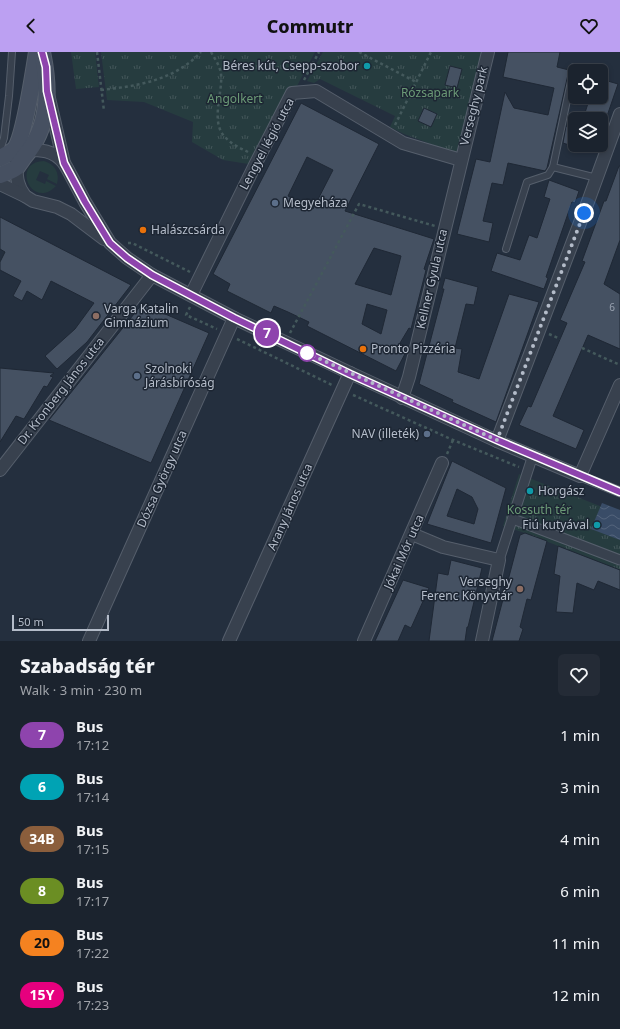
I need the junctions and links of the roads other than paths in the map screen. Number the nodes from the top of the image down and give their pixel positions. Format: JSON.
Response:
{"nodes":[{"id":1,"x":12,"y":52,"type":"edge"},
{"id":2,"x":37,"y":52,"type":"edge"},
{"id":3,"x":42,"y":52,"type":"edge"},
{"id":4,"x":488,"y":52,"type":"edge"},
{"id":5,"x":47,"y":91,"type":"junction"},
{"id":6,"x":568,"y":94,"type":"edge"},
{"id":7,"x":620,"y":114,"type":"edge"},
{"id":8,"x":30,"y":150,"type":"junction"},
{"id":9,"x":6,"y":154,"type":"edge"},
{"id":10,"x":461,"y":160,"type":"junction"},
{"id":11,"x":64,"y":163,"type":"junction"},
{"id":12,"x":16,"y":167,"type":"junction"},
{"id":13,"x":552,"y":167,"type":"junction"},
{"id":14,"x":0,"y":175,"type":"edge"},
{"id":15,"x":597,"y":178,"type":"junction"},
{"id":16,"x":0,"y":184,"type":"edge"},
{"id":17,"x":25,"y":196,"type":"junction"},
{"id":18,"x":110,"y":243,"type":"junction"},
{"id":19,"x":506,"y":249,"type":"dead end"},
{"id":20,"x":152,"y":275,"type":"junction"},
{"id":21,"x":191,"y":295,"type":"junction"},
{"id":22,"x":234,"y":318,"type":"junction"},
{"id":23,"x":350,"y":374,"type":"junction"},
{"id":24,"x":620,"y":385,"type":"edge"},
{"id":25,"x":402,"y":398,"type":"junction"},
{"id":26,"x":497,"y":440,"type":"junction"},
{"id":27,"x":533,"y":455,"type":"junction"},
{"id":28,"x":442,"y":464,"type":"dead end"},
{"id":29,"x":0,"y":470,"type":"edge"},
{"id":30,"x":580,"y":476,"type":"junction"},
{"id":31,"x":620,"y":492,"type":"edge"},
{"id":32,"x":513,"y":519,"type":"junction"},
{"id":33,"x":412,"y":534,"type":"junction"},
{"id":34,"x":499,"y":560,"type":"junction"},
{"id":35,"x":620,"y":560,"type":"edge"},
{"id":36,"x":89,"y":641,"type":"edge"},
{"id":37,"x":229,"y":641,"type":"edge"},
{"id":38,"x":364,"y":641,"type":"edge"},
{"id":39,"x":482,"y":641,"type":"edge"}],
"edges":[{"from":1,"to":9,"type":"lane"},
{"from":2,"to":9,"type":"main road"},
{"from":3,"to":5,"type":"main road"},
{"from":4,"to":10,"type":"street","name":"Verseghy park"},
{"from":5,"to":8,"type":"main road"},
{"from":5,"to":11,"type":"street"},
{"from":6,"to":13,"type":"lane"},
{"from":7,"to":15,"type":"street"},
{"from":8,"to":9,"type":"street"},
{"from":8,"to":11,"type":"street"},
{"from":8,"to":12,"type":"main road"},
{"from":9,"to":12,"type":"street"},
{"from":10,"to":21,"type":"street","name":"Lengyel légió utca"},
{"from":10,"to":25,"type":"street","name":"Kellner Gyula utca"},
{"from":11,"to":18,"type":"street"},
{"from":12,"to":14,"type":"main road"},
{"from":12,"to":17,"type":"street"},
{"from":13,"to":15,"type":"lane"},
{"from":13,"to":19,"type":"lane"},
{"from":15,"to":26,"type":"street"},
{"from":16,"to":17,"type":"street"},
{"from":17,"to":18,"type":"street"},
{"from":18,"to":20,"type":"street"},
{"from":20,"to":21,"type":"street"},
{"from":20,"to":29,"type":"street","name":"Dr. Kronberg János utca"},
{"from":21,"to":22,"type":"street"},
{"from":22,"to":23,"type":"street"},
{"from":22,"to":36,"type":"street","name":"Dózsa György utca"},
{"from":23,"to":25,"type":"street"},
{"from":23,"to":37,"type":"street","name":"Arany János utca"},
{"from":24,"to":30,"type":"street"},
{"from":25,"to":26,"type":"street"},
{"from":26,"to":27,"type":"street"},
{"from":27,"to":30,"type":"street"},
{"from":27,"to":32,"type":"street"},
{"from":28,"to":33,"type":"street","name":"Jókai Mór utca"},
{"from":30,"to":31,"type":"street"},
{"from":32,"to":34,"type":"street"},
{"from":32,"to":35,"type":"street"},
{"from":33,"to":34,"type":"street"},
{"from":33,"to":38,"type":"street","name":"Jókai Mór utca"},
{"from":34,"to":39,"type":"street"}]}
